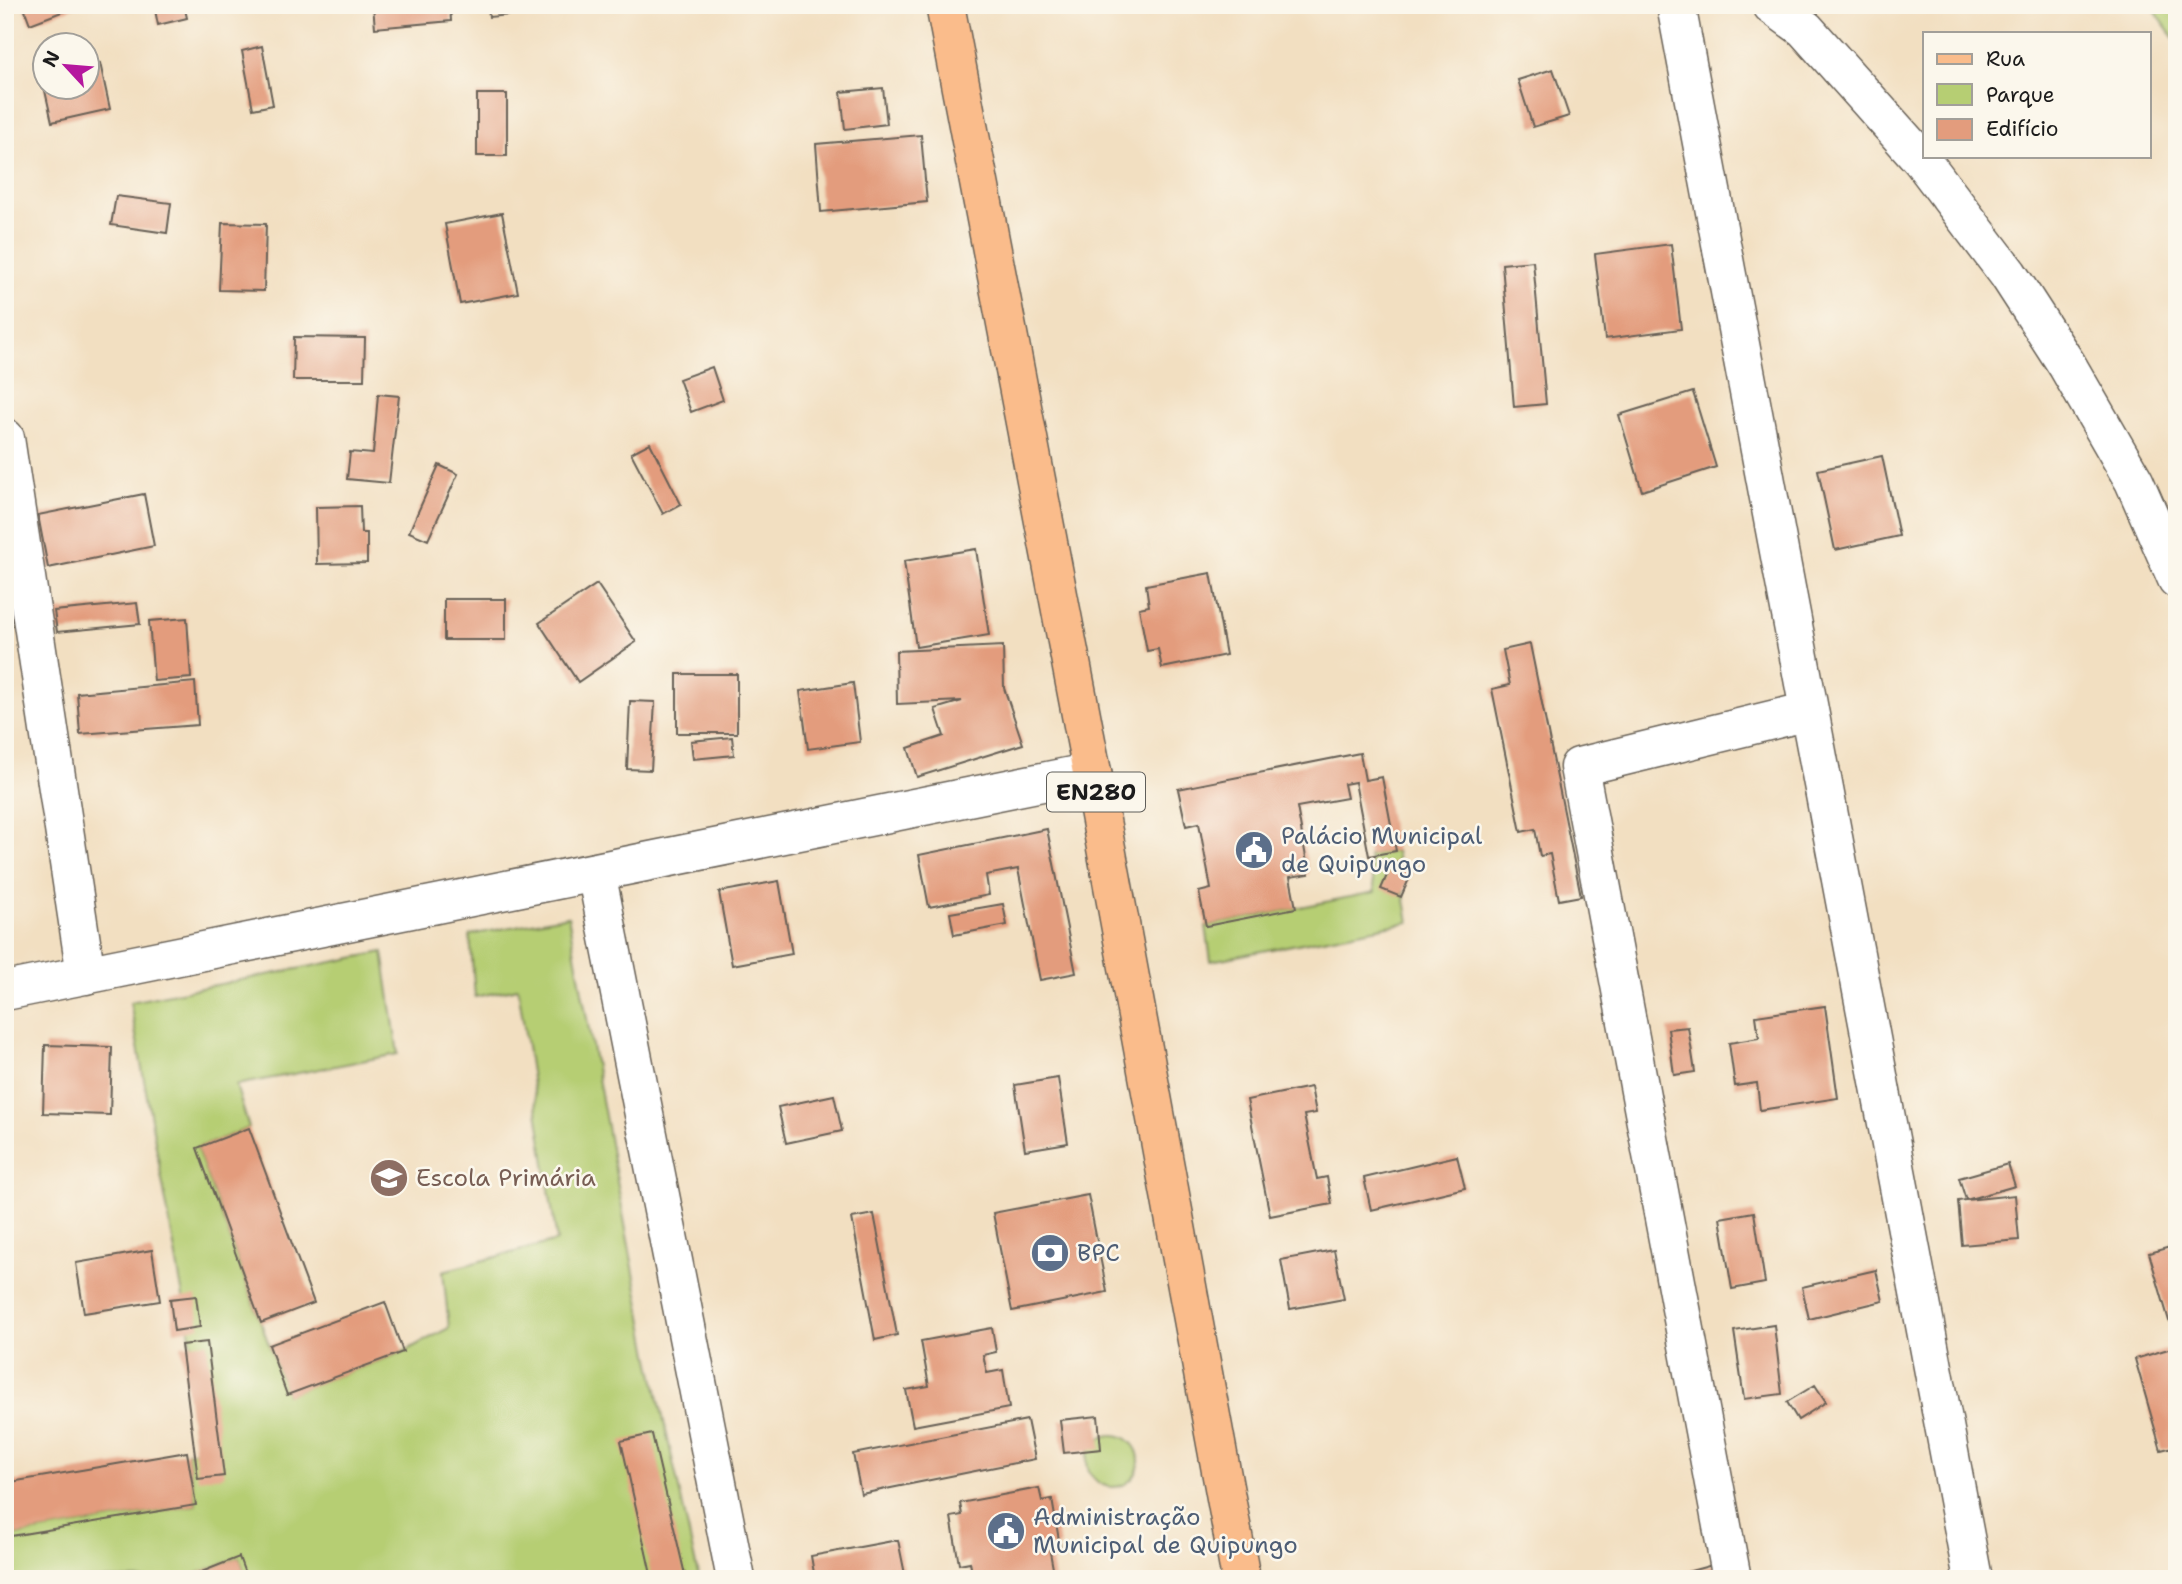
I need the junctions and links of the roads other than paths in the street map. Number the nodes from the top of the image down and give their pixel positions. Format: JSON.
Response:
{"nodes":[{"id":1,"x":945,"y":5,"type":"edge"},
{"id":2,"x":1676,"y":5,"type":"edge"},
{"id":3,"x":1772,"y":5,"type":"edge"},
{"id":4,"x":5,"y":438,"type":"edge"},
{"id":5,"x":2177,"y":579,"type":"edge"},
{"id":6,"x":1809,"y":711,"type":"junction"},
{"id":7,"x":1092,"y":772,"type":"junction"},
{"id":8,"x":596,"y":872,"type":"junction"},
{"id":9,"x":86,"y":975,"type":"junction"},
{"id":10,"x":5,"y":991,"type":"edge"},
{"id":11,"x":736,"y":1579,"type":"edge"},
{"id":12,"x":1241,"y":1579,"type":"edge"},
{"id":13,"x":1732,"y":1579,"type":"edge"},
{"id":14,"x":1973,"y":1579,"type":"edge"}],
"edges":[{"from":1,"to":7,"type":"main road","number":"EN280"},
{"from":2,"to":6,"type":"street"},
{"from":3,"to":5,"type":"street"},
{"from":4,"to":9,"type":"street"},
{"from":6,"to":13,"type":"street"},
{"from":6,"to":14,"type":"street"},
{"from":7,"to":8,"type":"street"},
{"from":7,"to":12,"type":"main road","number":"EN280"},
{"from":8,"to":9,"type":"street"},
{"from":8,"to":11,"type":"street"},
{"from":9,"to":10,"type":"street"}]}
